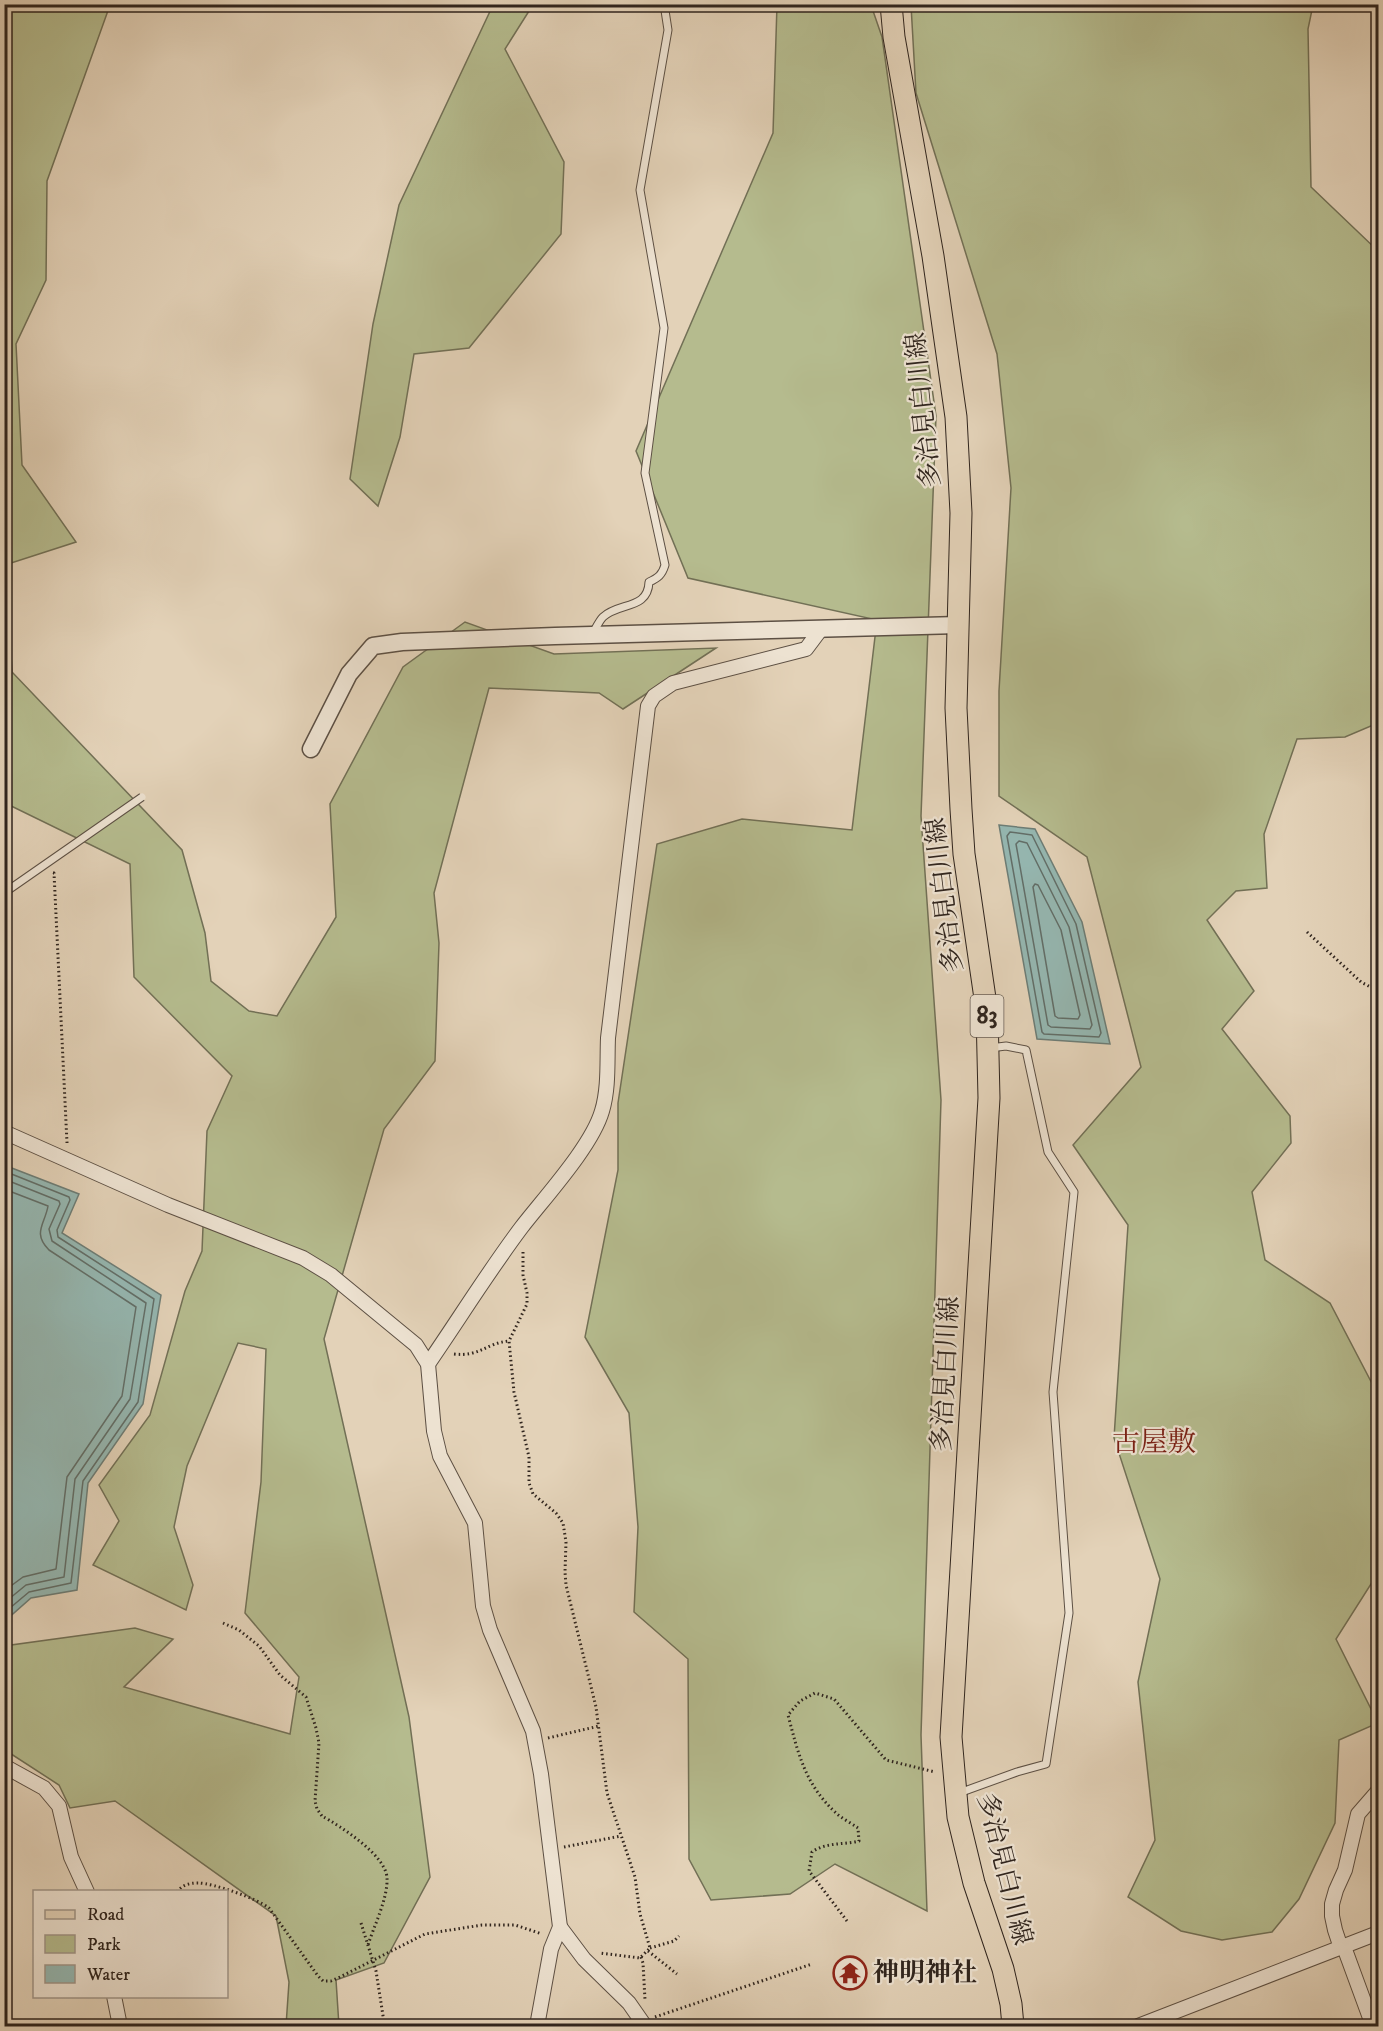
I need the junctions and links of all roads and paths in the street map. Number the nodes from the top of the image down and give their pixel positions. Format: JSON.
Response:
{"nodes":[{"id":1,"x":664,"y":4,"type":"edge"},
{"id":2,"x":891,"y":4,"type":"edge"},
{"id":3,"x":959,"y":625,"type":"junction"},
{"id":4,"x":821,"y":629,"type":"junction"},
{"id":5,"x":591,"y":635,"type":"junction"},
{"id":6,"x":311,"y":749,"type":"dead end"},
{"id":7,"x":142,"y":797,"type":"dead end"},
{"id":8,"x":4,"y":872,"type":"edge"},
{"id":9,"x":15,"y":872,"type":"dead end"},
{"id":10,"x":44,"y":873,"type":"dead end"},
{"id":11,"x":4,"y":893,"type":"edge"},
{"id":12,"x":1307,"y":932,"type":"dead end"},
{"id":13,"x":1378,"y":991,"type":"edge"},
{"id":14,"x":989,"y":1049,"type":"junction"},
{"id":15,"x":4,"y":1132,"type":"edge"},
{"id":16,"x":68,"y":1160,"type":"junction"},
{"id":17,"x":520,"y":1230,"type":"junction"},
{"id":18,"x":509,"y":1341,"type":"junction"},
{"id":19,"x":437,"y":1350,"type":"junction"},
{"id":20,"x":428,"y":1364,"type":"junction"},
{"id":21,"x":223,"y":1623,"type":"dead end"},
{"id":22,"x":599,"y":1726,"type":"junction"},
{"id":23,"x":535,"y":1741,"type":"junction"},
{"id":24,"x":4,"y":1766,"type":"edge"},
{"id":25,"x":955,"y":1785,"type":"junction"},
{"id":26,"x":1378,"y":1791,"type":"edge"},
{"id":27,"x":621,"y":1836,"type":"junction"},
{"id":28,"x":551,"y":1850,"type":"junction"},
{"id":29,"x":86,"y":1890,"type":"edge"},
{"id":30,"x":178,"y":1890,"type":"edge"},
{"id":31,"x":227,"y":1890,"type":"edge"},
{"id":32,"x":228,"y":1890,"type":"edge"},
{"id":33,"x":847,"y":1921,"type":"dead end"},
{"id":34,"x":361,"y":1923,"type":"dead end"},
{"id":35,"x":558,"y":1933,"type":"junction"},
{"id":36,"x":1378,"y":1933,"type":"edge"},
{"id":37,"x":679,"y":1936,"type":"dead end"},
{"id":38,"x":368,"y":1945,"type":"junction"},
{"id":39,"x":1343,"y":1947,"type":"junction"},
{"id":40,"x":649,"y":1950,"type":"junction"},
{"id":41,"x":580,"y":1953,"type":"junction"},
{"id":42,"x":641,"y":1957,"type":"junction"},
{"id":43,"x":373,"y":1961,"type":"junction"},
{"id":44,"x":812,"y":1964,"type":"dead end"},
{"id":45,"x":677,"y":1974,"type":"dead end"},
{"id":46,"x":114,"y":1998,"type":"edge"},
{"id":47,"x":384,"y":2022,"type":"dead end"},
{"id":48,"x":644,"y":2024,"type":"edge"},
{"id":49,"x":120,"y":2026,"type":"edge"},
{"id":50,"x":537,"y":2026,"type":"edge"},
{"id":51,"x":1013,"y":2026,"type":"edge"},
{"id":52,"x":1138,"y":2026,"type":"edge"},
{"id":53,"x":1373,"y":2026,"type":"edge"}],
"edges":[{"from":1,"to":5,"type":"lane"},
{"from":2,"to":3,"type":"main road","name":"多治見白川線","number":"83"},
{"from":3,"to":4,"type":"street"},
{"from":3,"to":14,"type":"main road","name":"多治見白川線","number":"83"},
{"from":4,"to":5,"type":"street"},
{"from":4,"to":17,"type":"street"},
{"from":5,"to":6,"type":"street"},
{"from":7,"to":11,"type":"lane","bridge":true},
{"from":8,"to":9,"type":"path"},
{"from":10,"to":16,"type":"path"},
{"from":12,"to":13,"type":"path"},
{"from":14,"to":25,"type":"main road","name":"多治見白川線","number":"83"},
{"from":14,"to":25,"type":"lane"},
{"from":15,"to":16,"type":"street"},
{"from":16,"to":20,"type":"street"},
{"from":17,"to":18,"type":"path"},
{"from":17,"to":19,"type":"street"},
{"from":18,"to":19,"type":"path"},
{"from":18,"to":22,"type":"path"},
{"from":19,"to":20,"type":"street"},
{"from":20,"to":23,"type":"street"},
{"from":21,"to":38,"type":"path"},
{"from":22,"to":23,"type":"path"},
{"from":22,"to":27,"type":"path"},
{"from":23,"to":28,"type":"street"},
{"from":24,"to":29,"type":"street"},
{"from":25,"to":33,"type":"path"},
{"from":25,"to":51,"type":"main road","name":"多治見白川線","number":"83"},
{"from":26,"to":39,"type":"street"},
{"from":27,"to":28,"type":"path"},
{"from":27,"to":40,"type":"path"},
{"from":28,"to":35,"type":"street"},
{"from":30,"to":31,"type":"path"},
{"from":32,"to":43,"type":"path"},
{"from":34,"to":38,"type":"path"},
{"from":35,"to":41,"type":"street"},
{"from":35,"to":43,"type":"path"},
{"from":35,"to":50,"type":"street"},
{"from":36,"to":39,"type":"street"},
{"from":37,"to":40,"type":"path"},
{"from":38,"to":43,"type":"path"},
{"from":39,"to":52,"type":"street"},
{"from":39,"to":53,"type":"street"},
{"from":40,"to":42,"type":"path"},
{"from":40,"to":45,"type":"path"},
{"from":41,"to":42,"type":"path"},
{"from":41,"to":48,"type":"street"},
{"from":42,"to":48,"type":"path"},
{"from":43,"to":47,"type":"path"},
{"from":44,"to":48,"type":"path"},
{"from":46,"to":49,"type":"street"}]}
